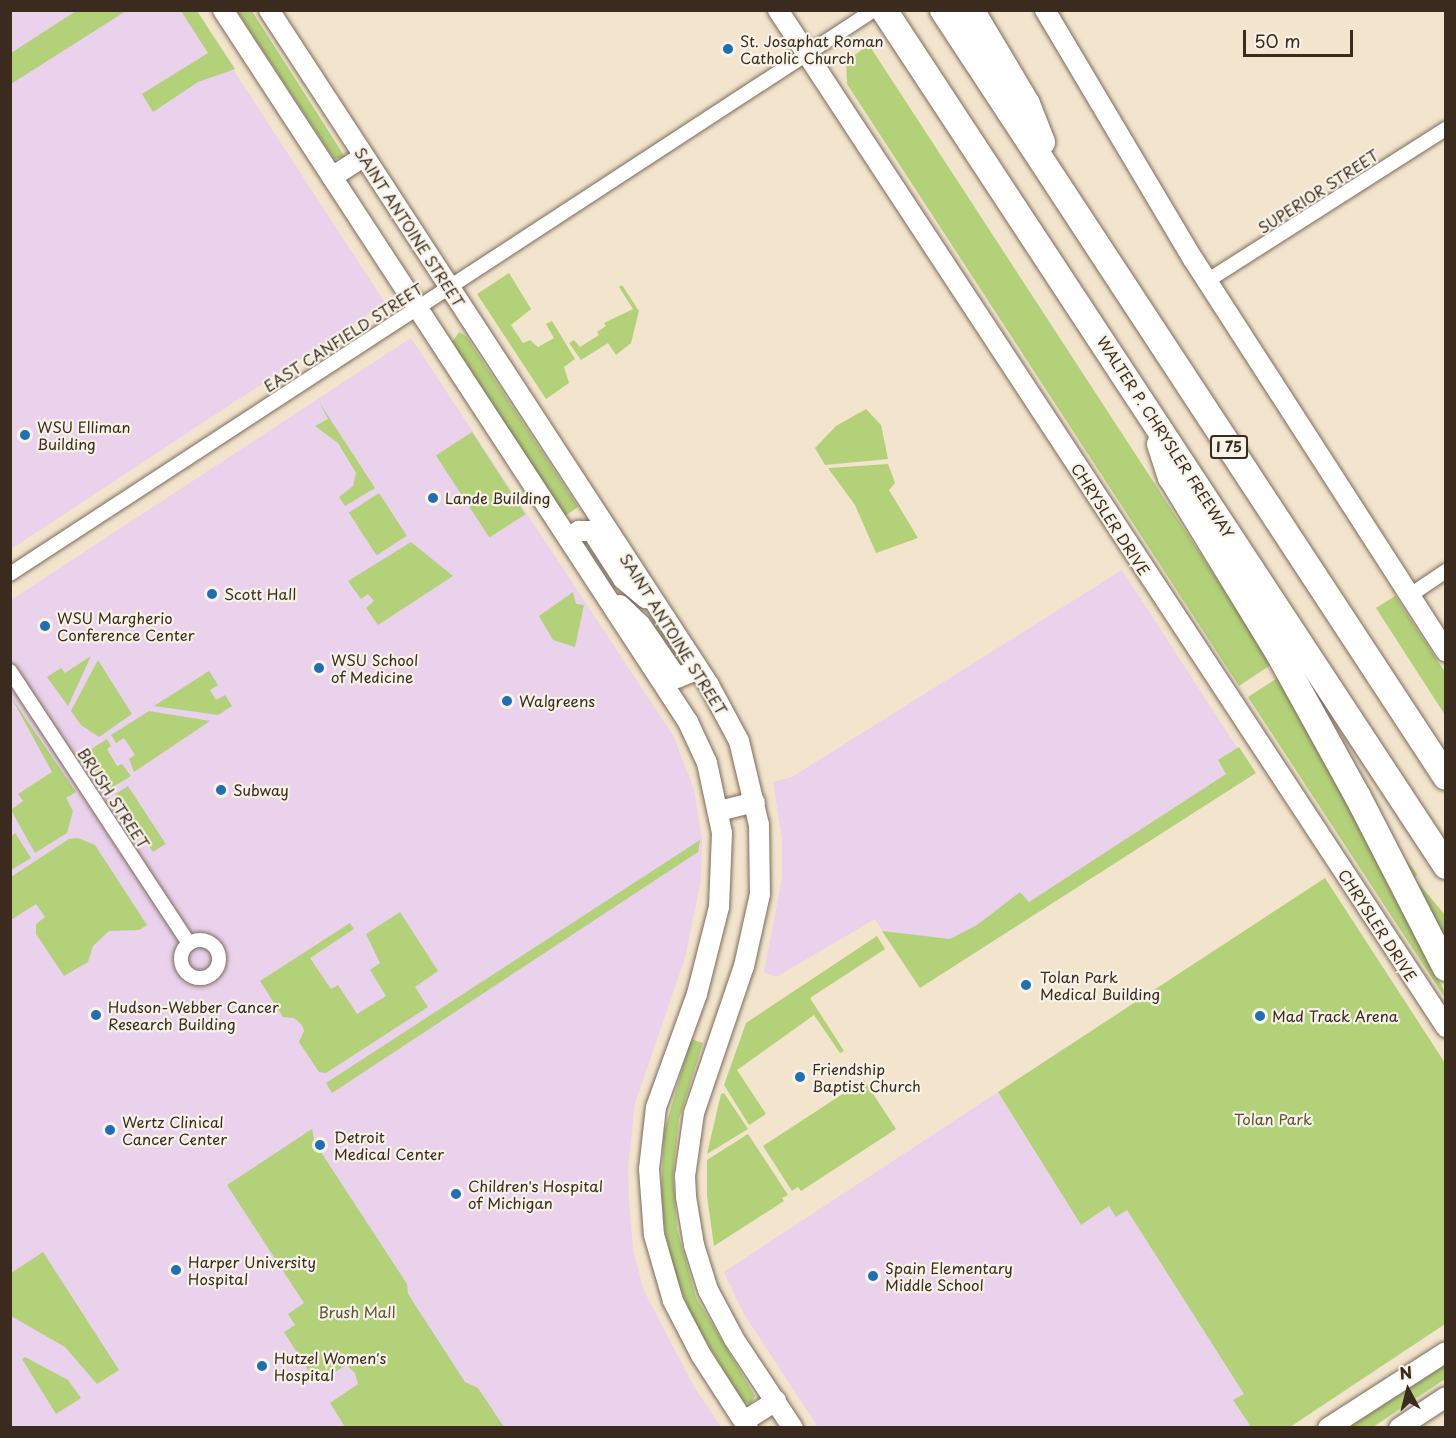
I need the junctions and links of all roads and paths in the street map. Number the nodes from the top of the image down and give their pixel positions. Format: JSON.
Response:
{"nodes":[{"id":1,"x":223,"y":10,"type":"edge"},
{"id":2,"x":269,"y":10,"type":"edge"},
{"id":3,"x":778,"y":10,"type":"edge"},
{"id":4,"x":874,"y":10,"type":"edge"},
{"id":5,"x":884,"y":10,"type":"edge"},
{"id":6,"x":943,"y":10,"type":"edge"},
{"id":7,"x":971,"y":10,"type":"edge"},
{"id":8,"x":1045,"y":10,"type":"edge"},
{"id":9,"x":807,"y":54,"type":"junction"},
{"id":10,"x":1446,"y":129,"type":"edge"},
{"id":11,"x":364,"y":156,"type":"junction"},
{"id":12,"x":332,"y":177,"type":"junction"},
{"id":13,"x":1063,"y":195,"type":"junction"},
{"id":14,"x":1207,"y":281,"type":"junction"},
{"id":15,"x":449,"y":288,"type":"junction"},
{"id":16,"x":418,"y":308,"type":"junction"},
{"id":17,"x":1148,"y":409,"type":"junction"},
{"id":18,"x":569,"y":538,"type":"junction"},
{"id":19,"x":1446,"y":571,"type":"edge"},
{"id":20,"x":10,"y":574,"type":"edge"},
{"id":21,"x":600,"y":587,"type":"junction"},
{"id":22,"x":1409,"y":596,"type":"junction"},
{"id":23,"x":660,"y":609,"type":"junction"},
{"id":24,"x":1446,"y":652,"type":"edge"},
{"id":25,"x":698,"y":669,"type":"junction"},
{"id":26,"x":10,"y":670,"type":"edge"},
{"id":27,"x":1394,"y":699,"type":"junction"},
{"id":28,"x":1446,"y":744,"type":"edge"},
{"id":29,"x":1446,"y":777,"type":"edge"},
{"id":30,"x":755,"y":802,"type":"junction"},
{"id":31,"x":719,"y":812,"type":"junction"},
{"id":32,"x":1446,"y":866,"type":"edge"},
{"id":33,"x":189,"y":943,"type":"dead end"},
{"id":34,"x":1446,"y":968,"type":"edge"},
{"id":35,"x":690,"y":1013,"type":"junction"},
{"id":36,"x":721,"y":1026,"type":"junction"},
{"id":37,"x":1446,"y":1027,"type":"edge"},
{"id":38,"x":1446,"y":1352,"type":"edge"},
{"id":39,"x":1446,"y":1397,"type":"edge"},
{"id":40,"x":776,"y":1401,"type":"junction"},
{"id":41,"x":746,"y":1424,"type":"edge"},
{"id":42,"x":794,"y":1428,"type":"edge"},
{"id":43,"x":1328,"y":1428,"type":"edge"},
{"id":44,"x":1399,"y":1428,"type":"edge"}],
"edges":[{"from":1,"to":12,"type":"street"},
{"from":2,"to":11,"type":"street","name":"SAINT ANTOINE STREET"},
{"from":3,"to":9,"type":"street","name":"CHRYSLER DRIVE"},
{"from":4,"to":9,"type":"street","name":"EAST CANFIELD STREET"},
{"from":5,"to":17,"type":"highway","name":"WALTER P. CHRYSLER FREEWAY"},
{"from":6,"to":13,"type":"highway","number":"I 75"},
{"from":7,"to":13,"type":"highway"},
{"from":8,"to":14,"type":"street"},
{"from":9,"to":15,"type":"street","name":"EAST CANFIELD STREET"},
{"from":9,"to":37,"type":"street","name":"CHRYSLER DRIVE"},
{"from":10,"to":14,"type":"street","name":"SUPERIOR STREET"},
{"from":11,"to":12,"type":"street"},
{"from":11,"to":15,"type":"street","name":"SAINT ANTOINE STREET"},
{"from":12,"to":16,"type":"street"},
{"from":13,"to":27,"type":"highway","number":"I 75"},
{"from":14,"to":22,"type":"street"},
{"from":15,"to":16,"type":"street","name":"EAST CANFIELD STREET"},
{"from":15,"to":23,"type":"street","name":"SAINT ANTOINE STREET"},
{"from":16,"to":18,"type":"street"},
{"from":16,"to":20,"type":"street","name":"EAST CANFIELD STREET"},
{"from":17,"to":32,"type":"highway","name":"WALTER P. CHRYSLER FREEWAY"},
{"from":17,"to":34,"type":"highway"},
{"from":18,"to":21,"type":"street"},
{"from":18,"to":23,"type":"street"},
{"from":19,"to":22,"type":"street"},
{"from":21,"to":25,"type":"street"},
{"from":21,"to":31,"type":"street"},
{"from":22,"to":24,"type":"street"},
{"from":23,"to":25,"type":"street","name":"SAINT ANTOINE STREET"},
{"from":25,"to":30,"type":"street","name":"SAINT ANTOINE STREET"},
{"from":26,"to":33,"type":"street","name":"BRUSH STREET"},
{"from":27,"to":28,"type":"highway"},
{"from":27,"to":29,"type":"highway","number":"I 75"},
{"from":30,"to":31,"type":"street"},
{"from":30,"to":36,"type":"street","name":"SAINT ANTOINE STREET"},
{"from":31,"to":35,"type":"street"},
{"from":35,"to":36,"type":"street"},
{"from":35,"to":41,"type":"street"},
{"from":36,"to":40,"type":"street","name":"SAINT ANTOINE STREET"},
{"from":38,"to":43,"type":"street"},
{"from":39,"to":44,"type":"street"},
{"from":40,"to":41,"type":"street"},
{"from":40,"to":42,"type":"street","name":"SAINT ANTOINE STREET"}]}
